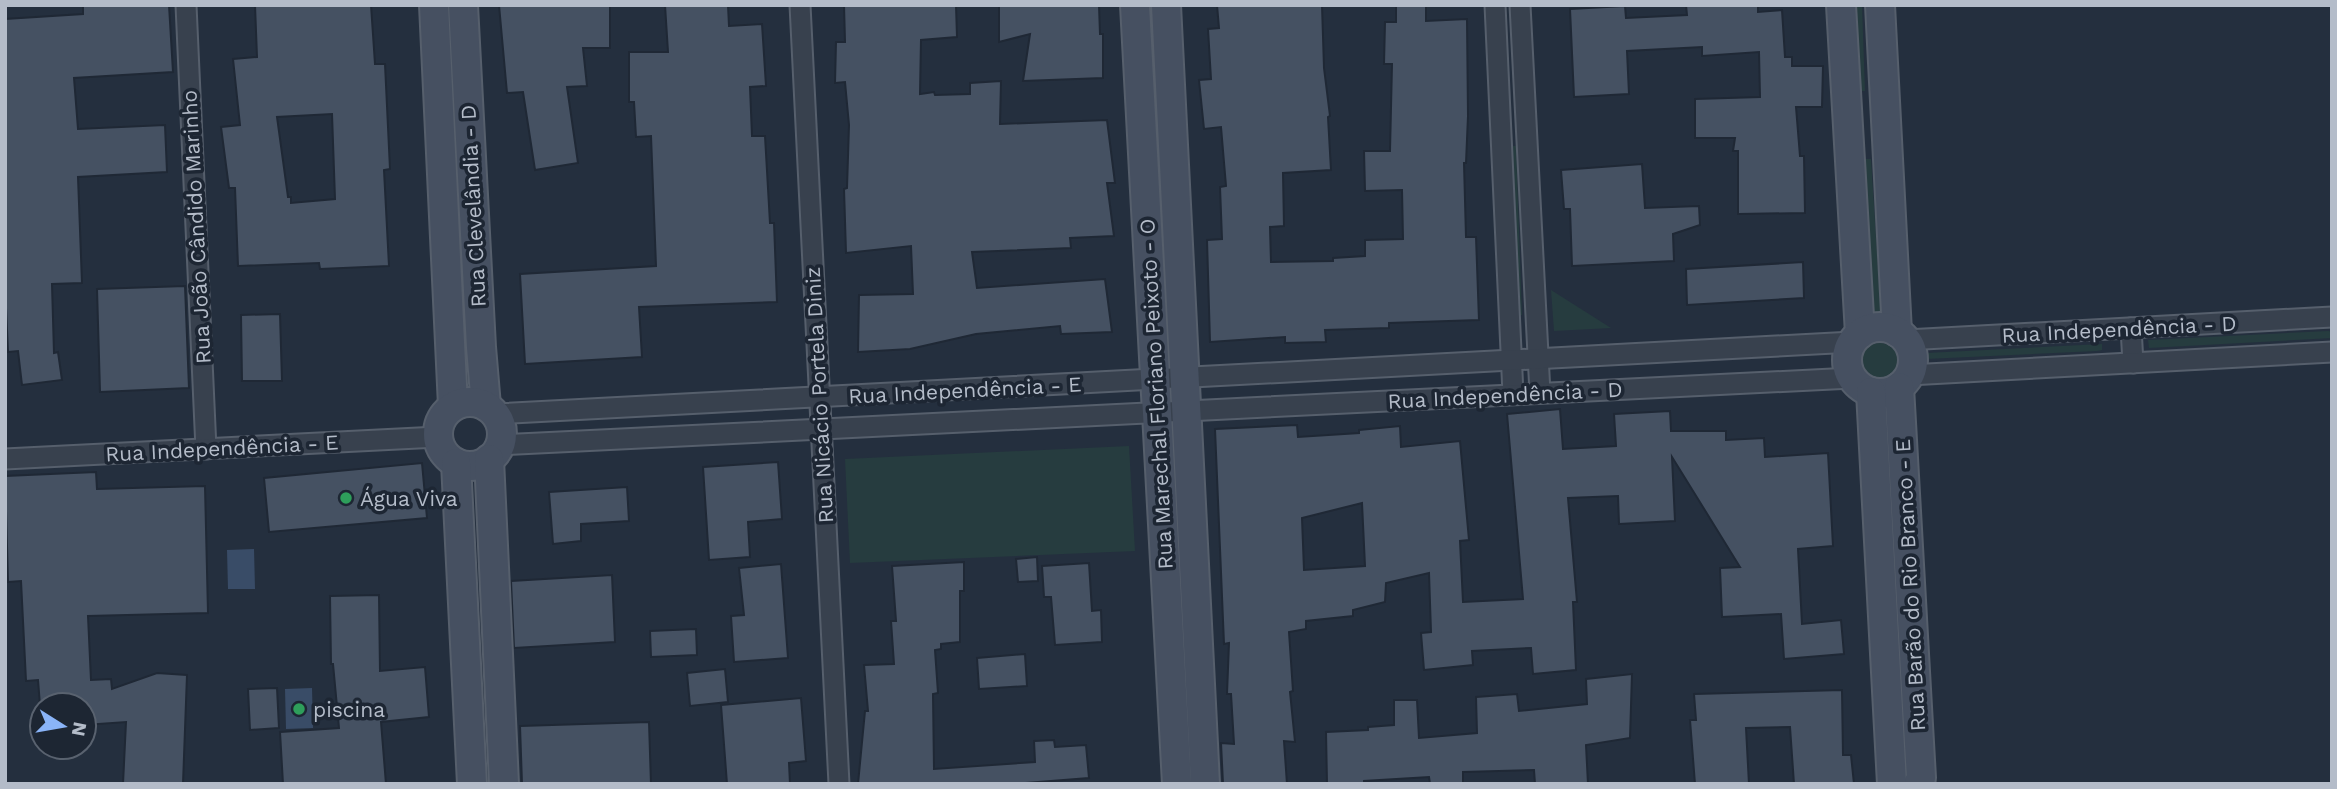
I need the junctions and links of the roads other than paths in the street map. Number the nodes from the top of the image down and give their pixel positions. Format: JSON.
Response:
{"nodes":[{"id":1,"x":186,"y":5,"type":"edge"},
{"id":2,"x":433,"y":5,"type":"edge"},
{"id":3,"x":463,"y":5,"type":"edge"},
{"id":4,"x":800,"y":5,"type":"edge"},
{"id":5,"x":1135,"y":5,"type":"edge"},
{"id":6,"x":1166,"y":5,"type":"edge"},
{"id":7,"x":1495,"y":5,"type":"edge"},
{"id":8,"x":1520,"y":5,"type":"edge"},
{"id":9,"x":1841,"y":5,"type":"edge"},
{"id":10,"x":1880,"y":5,"type":"edge"},
{"id":11,"x":1886,"y":128,"type":"junction"},
{"id":12,"x":1848,"y":129,"type":"junction"},
{"id":13,"x":1526,"y":131,"type":"junction"},
{"id":14,"x":1501,"y":133,"type":"junction"},
{"id":15,"x":1172,"y":142,"type":"junction"},
{"id":16,"x":1143,"y":143,"type":"junction"},
{"id":17,"x":2332,"y":317,"type":"edge"},
{"id":18,"x":2131,"y":328,"type":"junction"},
{"id":19,"x":1901,"y":336,"type":"junction"},
{"id":20,"x":1856,"y":338,"type":"junction"},
{"id":21,"x":1716,"y":350,"type":"junction"},
{"id":22,"x":2332,"y":352,"type":"edge"},
{"id":23,"x":1539,"y":360,"type":"junction"},
{"id":24,"x":1511,"y":361,"type":"junction"},
{"id":25,"x":2133,"y":363,"type":"junction"},
{"id":26,"x":1397,"y":368,"type":"junction"},
{"id":27,"x":1185,"y":379,"type":"junction"},
{"id":28,"x":1156,"y":380,"type":"junction"},
{"id":29,"x":1904,"y":381,"type":"junction"},
{"id":30,"x":1718,"y":384,"type":"junction"},
{"id":31,"x":1862,"y":385,"type":"junction"},
{"id":32,"x":1540,"y":393,"type":"junction"},
{"id":33,"x":1513,"y":394,"type":"junction"},
{"id":34,"x":819,"y":397,"type":"junction"},
{"id":35,"x":1399,"y":400,"type":"junction"},
{"id":36,"x":683,"y":404,"type":"junction"},
{"id":37,"x":453,"y":406,"type":"junction"},
{"id":38,"x":491,"y":410,"type":"junction"},
{"id":39,"x":1186,"y":411,"type":"junction"},
{"id":40,"x":1157,"y":413,"type":"junction"},
{"id":41,"x":821,"y":429,"type":"junction"},
{"id":42,"x":685,"y":436,"type":"junction"},
{"id":43,"x":438,"y":437,"type":"junction"},
{"id":44,"x":206,"y":449,"type":"junction"},
{"id":45,"x":495,"y":452,"type":"junction"},
{"id":46,"x":5,"y":459,"type":"edge"},
{"id":47,"x":456,"y":463,"type":"junction"},
{"id":48,"x":1910,"y":583,"type":"junction"},
{"id":49,"x":1880,"y":585,"type":"junction"},
{"id":50,"x":497,"y":624,"type":"junction"},
{"id":51,"x":464,"y":625,"type":"junction"},
{"id":52,"x":472,"y":784,"type":"edge"},
{"id":53,"x":504,"y":784,"type":"edge"},
{"id":54,"x":839,"y":784,"type":"edge"},
{"id":55,"x":1177,"y":784,"type":"edge"},
{"id":56,"x":1205,"y":784,"type":"edge"},
{"id":57,"x":1892,"y":784,"type":"edge"},
{"id":58,"x":1919,"y":784,"type":"edge"}],
"edges":[{"from":1,"to":44,"type":"street","name":"Rua João Cândido Marinho"},
{"from":2,"to":37,"type":"street","name":"Rua Clevelândia - D"},
{"from":3,"to":38,"type":"street","name":"Rua Clevelândia - D"},
{"from":4,"to":34,"type":"street","name":"Rua Nicácio Portela Diniz"},
{"from":5,"to":16,"type":"street","name":"Rua Marechal Floriano Peixoto - O"},
{"from":6,"to":15,"type":"street","name":"Rua Marechal Floriano Peixoto - O"},
{"from":7,"to":14,"type":"street"},
{"from":8,"to":13,"type":"street"},
{"from":9,"to":12,"type":"street"},
{"from":10,"to":11,"type":"street"},
{"from":11,"to":12,"type":"street"},
{"from":11,"to":19,"type":"street"},
{"from":12,"to":20,"type":"street"},
{"from":13,"to":14,"type":"street"},
{"from":13,"to":23,"type":"street"},
{"from":14,"to":24,"type":"street"},
{"from":15,"to":16,"type":"street"},
{"from":15,"to":27,"type":"street","name":"Rua Marechal Floriano Peixoto - O"},
{"from":16,"to":28,"type":"street","name":"Rua Marechal Floriano Peixoto - O"},
{"from":17,"to":18,"type":"street","name":"Rua Independência - D"},
{"from":18,"to":19,"type":"street","name":"Rua Independência - D"},
{"from":18,"to":25,"type":"street"},
{"from":19,"to":20,"type":"street"},
{"from":19,"to":29,"type":"street"},
{"from":20,"to":21,"type":"street","name":"Rua Independência - D"},
{"from":20,"to":31,"type":"street"},
{"from":21,"to":23,"type":"street","name":"Rua Independência - D"},
{"from":21,"to":30,"type":"street"},
{"from":22,"to":25,"type":"street","name":"Rua Independência - D"},
{"from":23,"to":24,"type":"street","name":"Rua Independência - D"},
{"from":23,"to":32,"type":"street"},
{"from":24,"to":26,"type":"street","name":"Rua Independência - D"},
{"from":24,"to":33,"type":"street"},
{"from":25,"to":29,"type":"street","name":"Rua Independência - D"},
{"from":26,"to":27,"type":"street","name":"Rua Independência - D"},
{"from":26,"to":35,"type":"street"},
{"from":27,"to":28,"type":"street","name":"Rua Independência - E"},
{"from":27,"to":39,"type":"street","name":"Rua Marechal Floriano Peixoto - O"},
{"from":28,"to":34,"type":"street","name":"Rua Independência - E"},
{"from":28,"to":40,"type":"street","name":"Rua Marechal Floriano Peixoto - O"},
{"from":29,"to":31,"type":"street"},
{"from":29,"to":48,"type":"street","name":"Rua Barão do Rio Branco - E"},
{"from":30,"to":31,"type":"street","name":"Rua Independência - D"},
{"from":30,"to":32,"type":"street","name":"Rua Independência - D"},
{"from":31,"to":49,"type":"street","name":"Rua Barão do Rio Branco - E"},
{"from":32,"to":33,"type":"street","name":"Rua Independência - D"},
{"from":33,"to":35,"type":"street","name":"Rua Independência - D"},
{"from":34,"to":36,"type":"street","name":"Rua Independência - E"},
{"from":34,"to":41,"type":"street","name":"Rua Nicácio Portela Diniz"},
{"from":35,"to":39,"type":"street","name":"Rua Independência - D"},
{"from":36,"to":38,"type":"street","name":"Rua Independência - E"},
{"from":36,"to":42,"type":"street"},
{"from":37,"to":38,"type":"street"},
{"from":37,"to":43,"type":"street"},
{"from":38,"to":45,"type":"street"},
{"from":39,"to":40,"type":"street","name":"Rua Independência - D"},
{"from":39,"to":56,"type":"street","name":"Rua Marechal Floriano Peixoto - O"},
{"from":40,"to":41,"type":"street","name":"Rua Independência - E"},
{"from":40,"to":55,"type":"street","name":"Rua Marechal Floriano Peixoto - O"},
{"from":41,"to":42,"type":"street","name":"Rua Independência - E"},
{"from":41,"to":54,"type":"street","name":"Rua Nicácio Portela Diniz"},
{"from":42,"to":45,"type":"street","name":"Rua Independência - E"},
{"from":43,"to":44,"type":"street","name":"Rua Independência - E"},
{"from":43,"to":47,"type":"street"},
{"from":44,"to":46,"type":"street","name":"Rua Independência - E"},
{"from":45,"to":47,"type":"street"},
{"from":45,"to":50,"type":"street"},
{"from":47,"to":51,"type":"street"},
{"from":48,"to":49,"type":"street"},
{"from":48,"to":58,"type":"street","name":"Rua Barão do Rio Branco - E"},
{"from":49,"to":57,"type":"street","name":"Rua Barão do Rio Branco - E"},
{"from":50,"to":51,"type":"street"},
{"from":50,"to":53,"type":"street"},
{"from":51,"to":52,"type":"street"}]}
